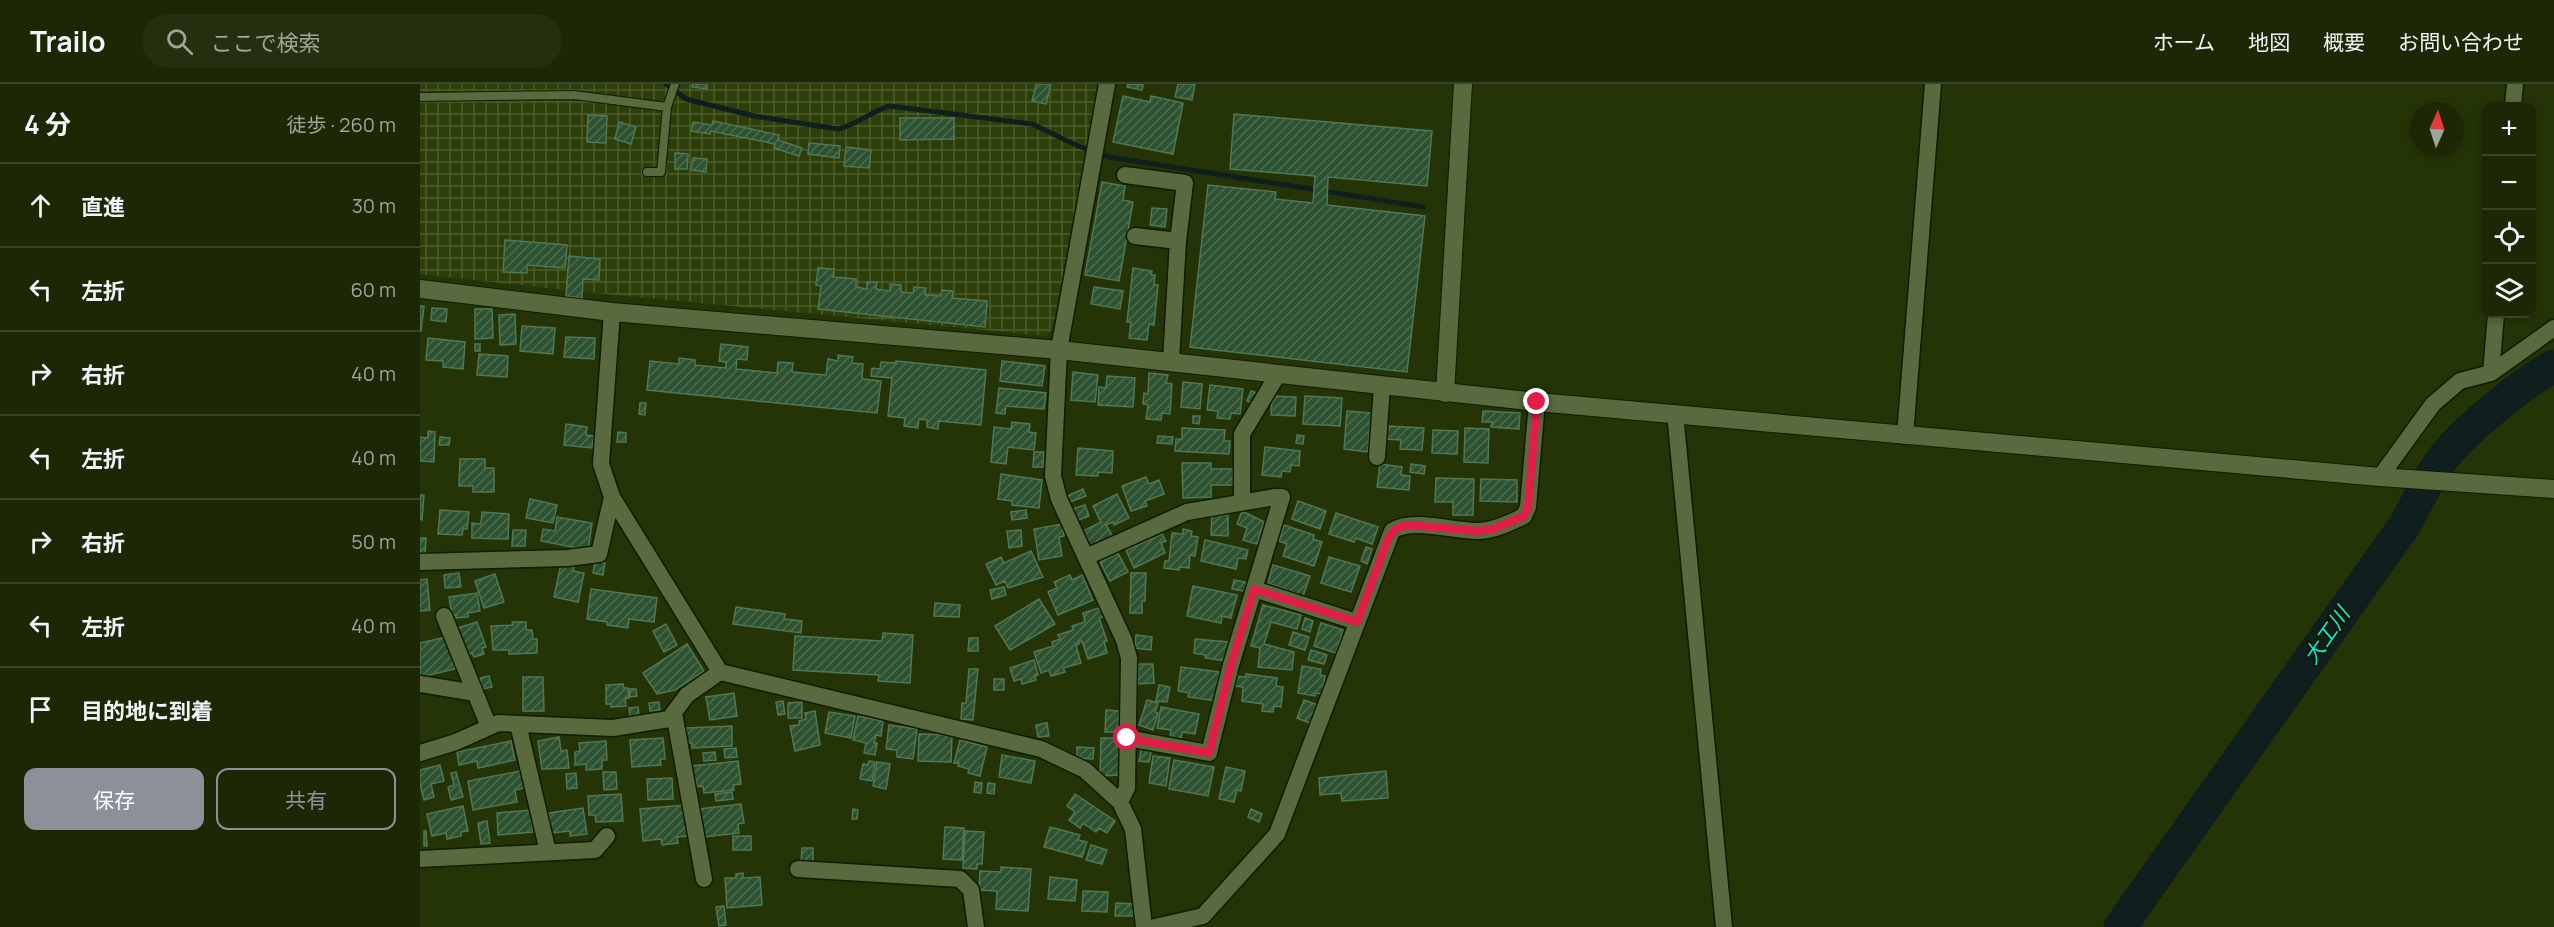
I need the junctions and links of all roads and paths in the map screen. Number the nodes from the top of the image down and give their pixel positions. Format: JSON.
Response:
{"nodes":[{"id":1,"x":675,"y":84,"type":"edge"},
{"id":2,"x":1107,"y":84,"type":"edge"},
{"id":3,"x":1462,"y":84,"type":"edge"},
{"id":4,"x":1933,"y":84,"type":"edge"},
{"id":5,"x":2515,"y":84,"type":"edge"},
{"id":6,"x":420,"y":97,"type":"edge"},
{"id":7,"x":2513,"y":102,"type":"edge"},
{"id":8,"x":667,"y":107,"type":"junction"},
{"id":9,"x":647,"y":172,"type":"dead end"},
{"id":10,"x":1125,"y":175,"type":"dead end"},
{"id":11,"x":1135,"y":236,"type":"dead end"},
{"id":12,"x":1178,"y":241,"type":"junction"},
{"id":13,"x":420,"y":289,"type":"edge"},
{"id":14,"x":612,"y":312,"type":"junction"},
{"id":15,"x":2496,"y":318,"type":"edge"},
{"id":16,"x":2554,"y":328,"type":"edge"},
{"id":17,"x":1059,"y":350,"type":"junction"},
{"id":18,"x":1171,"y":361,"type":"junction"},
{"id":19,"x":2491,"y":373,"type":"junction"},
{"id":20,"x":1278,"y":374,"type":"junction"},
{"id":21,"x":1382,"y":386,"type":"junction"},
{"id":22,"x":1445,"y":393,"type":"junction"},
{"id":23,"x":1537,"y":402,"type":"junction"},
{"id":24,"x":1675,"y":414,"type":"junction"},
{"id":25,"x":1905,"y":435,"type":"junction"},
{"id":26,"x":1377,"y":457,"type":"dead end"},
{"id":27,"x":2380,"y":477,"type":"junction"},
{"id":28,"x":2554,"y":489,"type":"edge"},
{"id":29,"x":612,"y":497,"type":"junction"},
{"id":30,"x":1242,"y":502,"type":"junction"},
{"id":31,"x":1086,"y":557,"type":"junction"},
{"id":32,"x":420,"y":562,"type":"edge"},
{"id":33,"x":1254,"y":589,"type":"junction"},
{"id":34,"x":444,"y":616,"type":"dead end"},
{"id":35,"x":1357,"y":622,"type":"junction"},
{"id":36,"x":720,"y":672,"type":"junction"},
{"id":37,"x":420,"y":684,"type":"edge"},
{"id":38,"x":475,"y":693,"type":"junction"},
{"id":39,"x":674,"y":713,"type":"junction"},
{"id":40,"x":518,"y":724,"type":"junction"},
{"id":41,"x":489,"y":727,"type":"junction"},
{"id":42,"x":1127,"y":738,"type":"junction"},
{"id":43,"x":420,"y":753,"type":"edge"},
{"id":44,"x":1120,"y":802,"type":"junction"},
{"id":45,"x":607,"y":836,"type":"dead end"},
{"id":46,"x":548,"y":852,"type":"junction"},
{"id":47,"x":420,"y":859,"type":"edge"},
{"id":48,"x":798,"y":869,"type":"dead end"},
{"id":49,"x":704,"y":879,"type":"dead end"},
{"id":50,"x":975,"y":927,"type":"edge"},
{"id":51,"x":1144,"y":927,"type":"edge"},
{"id":52,"x":1155,"y":927,"type":"edge"},
{"id":53,"x":1724,"y":927,"type":"edge"}],
"edges":[{"from":1,"to":8,"type":"lane"},
{"from":2,"to":17,"type":"street"},
{"from":3,"to":22,"type":"street"},
{"from":4,"to":25,"type":"street"},
{"from":5,"to":7,"type":"street"},
{"from":6,"to":8,"type":"lane"},
{"from":8,"to":9,"type":"lane"},
{"from":10,"to":12,"type":"street"},
{"from":11,"to":12,"type":"street"},
{"from":12,"to":18,"type":"street"},
{"from":13,"to":14,"type":"street"},
{"from":14,"to":17,"type":"street"},
{"from":14,"to":29,"type":"street"},
{"from":15,"to":19,"type":"street"},
{"from":16,"to":19,"type":"street"},
{"from":17,"to":18,"type":"street"},
{"from":17,"to":31,"type":"street"},
{"from":18,"to":20,"type":"street"},
{"from":19,"to":27,"type":"street"},
{"from":20,"to":21,"type":"street"},
{"from":20,"to":30,"type":"street"},
{"from":21,"to":22,"type":"street"},
{"from":21,"to":26,"type":"street"},
{"from":22,"to":23,"type":"street"},
{"from":23,"to":24,"type":"street"},
{"from":23,"to":35,"type":"street"},
{"from":24,"to":25,"type":"street"},
{"from":24,"to":53,"type":"street"},
{"from":25,"to":27,"type":"street"},
{"from":27,"to":28,"type":"street"},
{"from":29,"to":32,"type":"street"},
{"from":29,"to":36,"type":"street"},
{"from":30,"to":31,"type":"street"},
{"from":30,"to":33,"type":"street"},
{"from":31,"to":42,"type":"street"},
{"from":33,"to":35,"type":"street"},
{"from":33,"to":42,"type":"street"},
{"from":34,"to":38,"type":"street"},
{"from":35,"to":52,"type":"street"},
{"from":36,"to":39,"type":"street"},
{"from":36,"to":44,"type":"street"},
{"from":37,"to":38,"type":"street"},
{"from":38,"to":41,"type":"street"},
{"from":39,"to":40,"type":"street"},
{"from":39,"to":49,"type":"street"},
{"from":40,"to":41,"type":"street"},
{"from":40,"to":46,"type":"street"},
{"from":41,"to":43,"type":"street"},
{"from":42,"to":44,"type":"street"},
{"from":44,"to":51,"type":"street"},
{"from":45,"to":46,"type":"street"},
{"from":46,"to":47,"type":"street"},
{"from":48,"to":50,"type":"street"}]}
